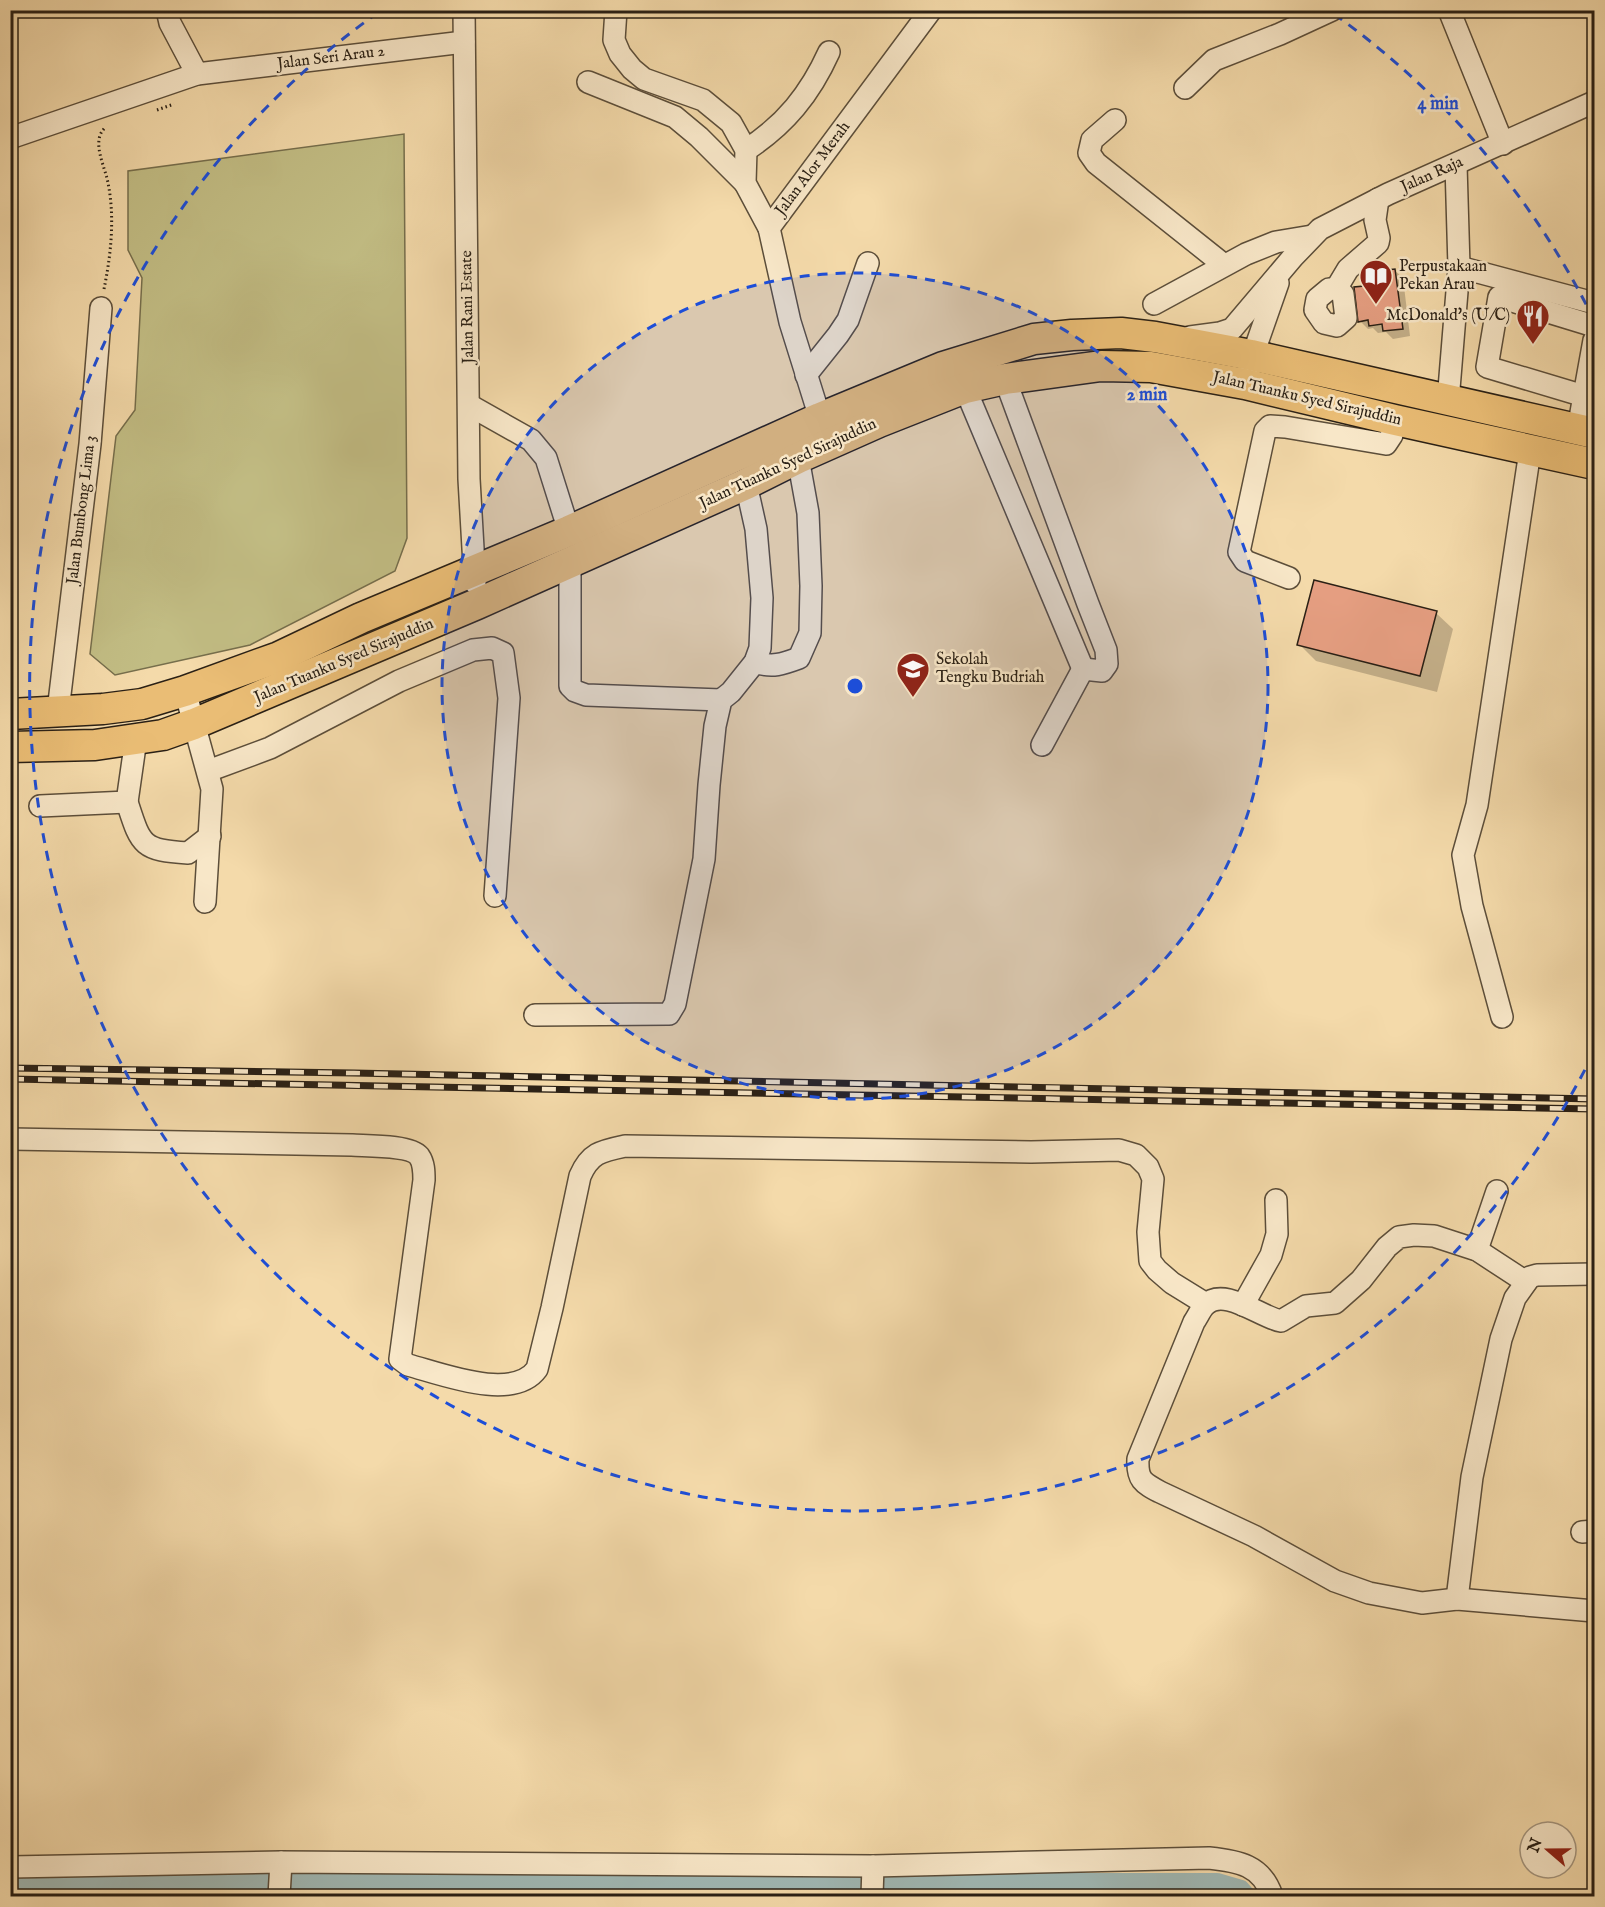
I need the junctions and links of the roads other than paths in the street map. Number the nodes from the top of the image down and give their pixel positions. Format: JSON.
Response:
{"nodes":[{"id":1,"x":166,"y":10,"type":"edge"},
{"id":2,"x":464,"y":10,"type":"edge"},
{"id":3,"x":616,"y":10,"type":"edge"},
{"id":4,"x":931,"y":10,"type":"edge"},
{"id":5,"x":1332,"y":10,"type":"edge"},
{"id":6,"x":1449,"y":10,"type":"edge"},
{"id":7,"x":464,"y":42,"type":"junction"},
{"id":8,"x":829,"y":52,"type":"dead end"},
{"id":9,"x":197,"y":74,"type":"junction"},
{"id":10,"x":588,"y":82,"type":"dead end"},
{"id":11,"x":1185,"y":88,"type":"dead end"},
{"id":12,"x":1594,"y":102,"type":"edge"},
{"id":13,"x":1115,"y":120,"type":"dead end"},
{"id":14,"x":10,"y":138,"type":"edge"},
{"id":15,"x":1503,"y":144,"type":"junction"},
{"id":16,"x":746,"y":150,"type":"junction"},
{"id":17,"x":1456,"y":165,"type":"junction"},
{"id":18,"x":745,"y":183,"type":"junction"},
{"id":19,"x":1378,"y":199,"type":"junction"},
{"id":20,"x":769,"y":228,"type":"junction"},
{"id":21,"x":1312,"y":236,"type":"junction"},
{"id":22,"x":868,"y":263,"type":"dead end"},
{"id":23,"x":1224,"y":265,"type":"junction"},
{"id":24,"x":1459,"y":267,"type":"junction"},
{"id":25,"x":1283,"y":268,"type":"junction"},
{"id":26,"x":1336,"y":289,"type":"dead end"},
{"id":27,"x":1594,"y":303,"type":"edge"},
{"id":28,"x":1154,"y":304,"type":"dead end"},
{"id":29,"x":100,"y":308,"type":"road end"},
{"id":30,"x":1594,"y":326,"type":"edge"},
{"id":31,"x":1172,"y":340,"type":"junction"},
{"id":32,"x":1594,"y":340,"type":"edge"},
{"id":33,"x":1251,"y":354,"type":"junction"},
{"id":34,"x":806,"y":375,"type":"junction"},
{"id":35,"x":1005,"y":379,"type":"junction"},
{"id":36,"x":1245,"y":384,"type":"junction"},
{"id":37,"x":965,"y":388,"type":"junction"},
{"id":38,"x":1584,"y":396,"type":"junction"},
{"id":39,"x":1448,"y":401,"type":"junction"},
{"id":40,"x":469,"y":405,"type":"junction"},
{"id":41,"x":820,"y":418,"type":"junction"},
{"id":42,"x":1395,"y":420,"type":"junction"},
{"id":43,"x":1586,"y":431,"type":"edge"},
{"id":44,"x":1530,"y":451,"type":"junction"},
{"id":45,"x":798,"y":458,"type":"junction"},
{"id":46,"x":1594,"y":464,"type":"edge"},
{"id":47,"x":746,"y":484,"type":"junction"},
{"id":48,"x":569,"y":531,"type":"junction"},
{"id":49,"x":570,"y":562,"type":"junction"},
{"id":50,"x":473,"y":571,"type":"junction"},
{"id":51,"x":1289,"y":578,"type":"dead end"},
{"id":52,"x":477,"y":604,"type":"junction"},
{"id":53,"x":755,"y":662,"type":"junction"},
{"id":54,"x":1083,"y":669,"type":"junction"},
{"id":55,"x":185,"y":692,"type":"junction"},
{"id":56,"x":721,"y":700,"type":"junction"},
{"id":57,"x":58,"y":711,"type":"junction"},
{"id":58,"x":10,"y":714,"type":"edge"},
{"id":59,"x":194,"y":724,"type":"junction"},
{"id":60,"x":136,"y":739,"type":"junction"},
{"id":61,"x":1042,"y":745,"type":"dead end"},
{"id":62,"x":10,"y":747,"type":"edge"},
{"id":63,"x":208,"y":771,"type":"junction"},
{"id":64,"x":127,"y":802,"type":"junction"},
{"id":65,"x":40,"y":806,"type":"dead end"},
{"id":66,"x":210,"y":836,"type":"junction"},
{"id":67,"x":495,"y":896,"type":"dead end"},
{"id":68,"x":205,"y":902,"type":"dead end"},
{"id":69,"x":535,"y":1015,"type":"dead end"},
{"id":70,"x":1502,"y":1017,"type":"dead end"},
{"id":71,"x":10,"y":1139,"type":"edge"},
{"id":72,"x":1497,"y":1191,"type":"dead end"},
{"id":73,"x":1276,"y":1200,"type":"dead end"},
{"id":74,"x":1477,"y":1250,"type":"junction"},
{"id":75,"x":1594,"y":1274,"type":"edge"},
{"id":76,"x":1526,"y":1282,"type":"junction"},
{"id":77,"x":1206,"y":1304,"type":"junction"},
{"id":78,"x":1243,"y":1305,"type":"junction"},
{"id":79,"x":1457,"y":1599,"type":"junction"},
{"id":80,"x":1594,"y":1611,"type":"edge"},
{"id":81,"x":10,"y":1867,"type":"edge"},
{"id":82,"x":280,"y":1881,"type":"edge"},
{"id":83,"x":872,"y":1881,"type":"edge"},
{"id":84,"x":1272,"y":1896,"type":"edge"}],
"edges":[{"from":1,"to":9,"type":"street"},
{"from":2,"to":7,"type":"street","name":"Jalan Rani Estate"},
{"from":3,"to":16,"type":"street"},
{"from":4,"to":20,"type":"street","name":"Jalan Alor Merah"},
{"from":5,"to":11,"type":"street"},
{"from":6,"to":15,"type":"street"},
{"from":7,"to":9,"type":"street","name":"Jalan Seri Arau 2"},
{"from":7,"to":40,"type":"street","name":"Jalan Rani Estate"},
{"from":8,"to":16,"type":"street"},
{"from":9,"to":14,"type":"street","name":"Jalan Seri Arau 2"},
{"from":10,"to":18,"type":"street"},
{"from":12,"to":15,"type":"street","name":"Jalan Raja"},
{"from":13,"to":23,"type":"street"},
{"from":15,"to":17,"type":"street","name":"Jalan Raja"},
{"from":16,"to":18,"type":"street"},
{"from":17,"to":19,"type":"street","name":"Jalan Raja"},
{"from":17,"to":24,"type":"street"},
{"from":18,"to":20,"type":"street"},
{"from":19,"to":21,"type":"street","name":"Jalan Raja"},
{"from":19,"to":26,"type":"street"},
{"from":20,"to":34,"type":"street","name":"Jalan Alor Merah"},
{"from":21,"to":23,"type":"street"},
{"from":21,"to":25,"type":"street","name":"Jalan Raja"},
{"from":22,"to":34,"type":"street"},
{"from":23,"to":28,"type":"street"},
{"from":24,"to":27,"type":"street"},
{"from":24,"to":39,"type":"street"},
{"from":25,"to":31,"type":"street","name":"Jalan Raja"},
{"from":25,"to":33,"type":"street","name":"Jalan Raja"},
{"from":29,"to":57,"type":"street","name":"Jalan Bumbong Lima 3"},
{"from":30,"to":38,"type":"street"},
{"from":31,"to":33,"type":"highway","name":"Jalan Tuanku Syed Sirajuddin"},
{"from":31,"to":41,"type":"highway","name":"Jalan Tuanku Syed Sirajuddin"},
{"from":32,"to":38,"type":"street"},
{"from":33,"to":36,"type":"street","name":"Jalan Raja"},
{"from":33,"to":39,"type":"highway","name":"Jalan Tuanku Syed Sirajuddin"},
{"from":34,"to":41,"type":"street","name":"Jalan Alor Merah"},
{"from":35,"to":36,"type":"highway","name":"Jalan Tuanku Syed Sirajuddin"},
{"from":35,"to":37,"type":"highway","name":"Jalan Tuanku Syed Sirajuddin"},
{"from":35,"to":54,"type":"street"},
{"from":36,"to":42,"type":"highway","name":"Jalan Tuanku Syed Sirajuddin"},
{"from":37,"to":45,"type":"highway","name":"Jalan Tuanku Syed Sirajuddin"},
{"from":37,"to":54,"type":"street"},
{"from":38,"to":43,"type":"street"},
{"from":39,"to":43,"type":"highway","name":"Jalan Tuanku Syed Sirajuddin"},
{"from":40,"to":48,"type":"street"},
{"from":40,"to":50,"type":"street","name":"Jalan Rani Estate"},
{"from":41,"to":48,"type":"highway","name":"Jalan Tuanku Syed Sirajuddin"},
{"from":42,"to":44,"type":"highway","name":"Jalan Tuanku Syed Sirajuddin"},
{"from":42,"to":51,"type":"street"},
{"from":44,"to":46,"type":"highway","name":"Jalan Tuanku Syed Sirajuddin"},
{"from":44,"to":70,"type":"street"},
{"from":45,"to":47,"type":"highway","name":"Jalan Tuanku Syed Sirajuddin"},
{"from":45,"to":53,"type":"street"},
{"from":47,"to":49,"type":"highway","name":"Jalan Tuanku Syed Sirajuddin"},
{"from":47,"to":53,"type":"street"},
{"from":48,"to":50,"type":"highway","name":"Jalan Tuanku Syed Sirajuddin"},
{"from":49,"to":52,"type":"highway","name":"Jalan Tuanku Syed Sirajuddin"},
{"from":49,"to":56,"type":"street"},
{"from":50,"to":52,"type":"street","name":"Jalan Rani Estate"},
{"from":50,"to":55,"type":"highway","name":"Jalan Tuanku Syed Sirajuddin"},
{"from":52,"to":59,"type":"highway","name":"Jalan Tuanku Syed Sirajuddin"},
{"from":53,"to":56,"type":"street"},
{"from":54,"to":61,"type":"street"},
{"from":55,"to":57,"type":"highway","name":"Jalan Tuanku Syed Sirajuddin"},
{"from":55,"to":59,"type":"street"},
{"from":56,"to":69,"type":"street"},
{"from":57,"to":58,"type":"highway","name":"Jalan Tuanku Syed Sirajuddin"},
{"from":59,"to":60,"type":"highway","name":"Jalan Tuanku Syed Sirajuddin"},
{"from":59,"to":63,"type":"street"},
{"from":60,"to":62,"type":"highway","name":"Jalan Tuanku Syed Sirajuddin"},
{"from":60,"to":64,"type":"street"},
{"from":63,"to":66,"type":"street"},
{"from":63,"to":67,"type":"street"},
{"from":64,"to":65,"type":"street"},
{"from":64,"to":66,"type":"street"},
{"from":66,"to":68,"type":"street"},
{"from":71,"to":77,"type":"street"},
{"from":72,"to":74,"type":"street"},
{"from":73,"to":78,"type":"street"},
{"from":74,"to":76,"type":"street"},
{"from":74,"to":78,"type":"street"},
{"from":75,"to":76,"type":"street"},
{"from":76,"to":79,"type":"street"},
{"from":77,"to":78,"type":"street"},
{"from":77,"to":79,"type":"street"},
{"from":79,"to":80,"type":"street"},
{"from":81,"to":82,"type":"street"},
{"from":82,"to":83,"type":"street"},
{"from":83,"to":84,"type":"street"}]}
